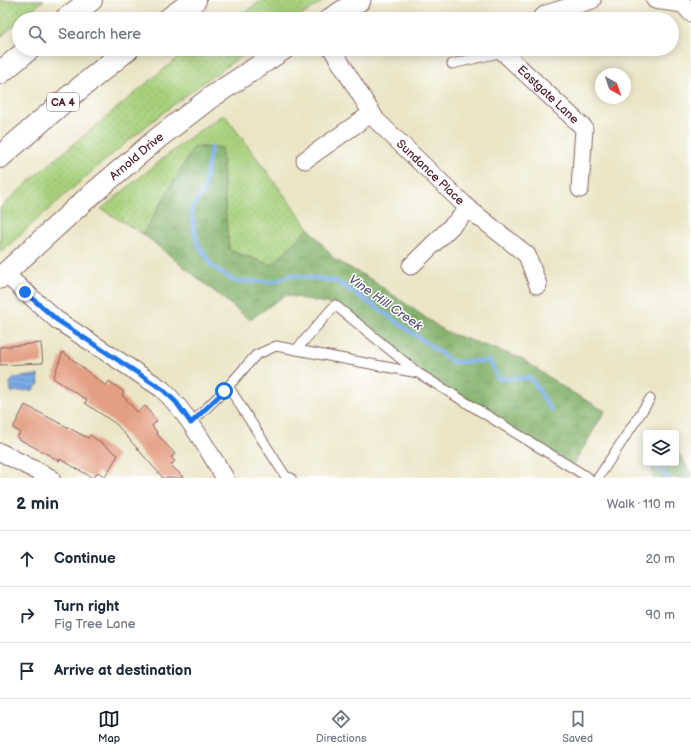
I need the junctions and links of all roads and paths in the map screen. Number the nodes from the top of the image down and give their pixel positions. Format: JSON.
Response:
{"nodes":[{"id":1,"x":91,"y":0,"type":"edge"},
{"id":2,"x":195,"y":0,"type":"edge"},
{"id":3,"x":360,"y":0,"type":"edge"},
{"id":4,"x":592,"y":0,"type":"edge"},
{"id":5,"x":655,"y":0,"type":"edge"},
{"id":6,"x":75,"y":12,"type":"edge"},
{"id":7,"x":179,"y":12,"type":"edge"},
{"id":8,"x":341,"y":12,"type":"edge"},
{"id":9,"x":553,"y":12,"type":"edge"},
{"id":10,"x":691,"y":13,"type":"edge"},
{"id":11,"x":21,"y":56,"type":"edge"},
{"id":12,"x":119,"y":56,"type":"edge"},
{"id":13,"x":273,"y":56,"type":"edge"},
{"id":14,"x":336,"y":56,"type":"edge"},
{"id":15,"x":485,"y":56,"type":"edge"},
{"id":16,"x":510,"y":56,"type":"edge"},
{"id":17,"x":452,"y":64,"type":"dead end"},
{"id":18,"x":0,"y":73,"type":"edge"},
{"id":19,"x":372,"y":113,"type":"junction"},
{"id":20,"x":0,"y":157,"type":"edge"},
{"id":21,"x":305,"y":160,"type":"dead end"},
{"id":22,"x":580,"y":189,"type":"dead end"},
{"id":23,"x":469,"y":209,"type":"junction"},
{"id":24,"x":411,"y":266,"type":"dead end"},
{"id":25,"x":2,"y":275,"type":"edge"},
{"id":26,"x":538,"y":285,"type":"dead end"},
{"id":27,"x":296,"y":350,"type":"junction"},
{"id":28,"x":418,"y":373,"type":"junction"},
{"id":29,"x":228,"y":386,"type":"junction"},
{"id":30,"x":650,"y":399,"type":"dead end"},
{"id":31,"x":191,"y":423,"type":"junction"},
{"id":32,"x":0,"y":452,"type":"edge"},
{"id":33,"x":51,"y":478,"type":"edge"},
{"id":34,"x":225,"y":478,"type":"edge"},
{"id":35,"x":291,"y":478,"type":"edge"},
{"id":36,"x":589,"y":478,"type":"edge"},
{"id":37,"x":598,"y":478,"type":"edge"}],
"edges":[{"from":1,"to":6,"type":"highway"},
{"from":2,"to":7,"type":"highway"},
{"from":3,"to":8,"type":"street"},
{"from":4,"to":9,"type":"street"},
{"from":5,"to":10,"type":"street"},
{"from":11,"to":18,"type":"highway"},
{"from":12,"to":20,"type":"highway","number":"CA 4"},
{"from":13,"to":25,"type":"street","name":"Arnold Drive"},
{"from":14,"to":19,"type":"street","name":"Sundance Place"},
{"from":15,"to":17,"type":"lane","name":"Eastgate Lane"},
{"from":16,"to":22,"type":"street","name":"Eastgate Lane"},
{"from":19,"to":21,"type":"street"},
{"from":19,"to":23,"type":"street","name":"Sundance Place"},
{"from":23,"to":24,"type":"street"},
{"from":23,"to":26,"type":"street","name":"Sundance Place"},
{"from":25,"to":31,"type":"street"},
{"from":27,"to":28,"type":"lane"},
{"from":27,"to":28,"type":"lane"},
{"from":27,"to":29,"type":"lane"},
{"from":28,"to":36,"type":"lane"},
{"from":29,"to":31,"type":"lane"},
{"from":29,"to":35,"type":"lane"},
{"from":30,"to":37,"type":"lane"},
{"from":31,"to":34,"type":"street"},
{"from":32,"to":33,"type":"street"}]}
